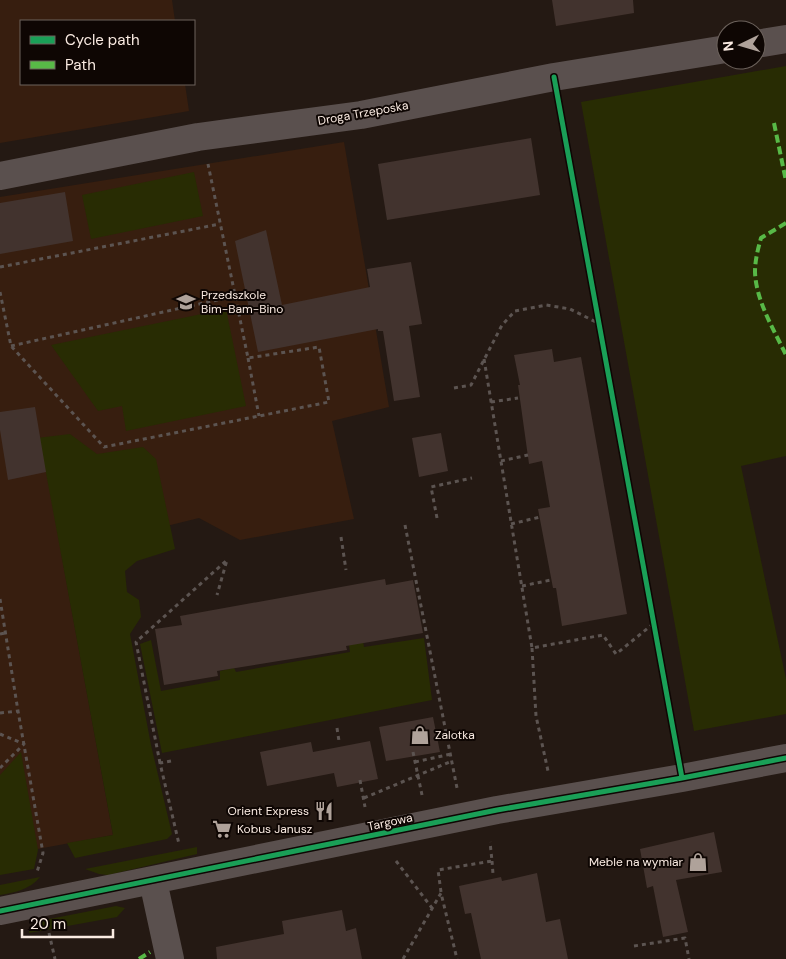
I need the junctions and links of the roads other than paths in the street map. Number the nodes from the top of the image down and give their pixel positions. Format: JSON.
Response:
{"nodes":[{"id":1,"x":786,"y":39,"type":"edge"},
{"id":2,"x":766,"y":42,"type":"edge"},
{"id":3,"x":716,"y":51,"type":"edge"},
{"id":4,"x":0,"y":176,"type":"edge"},
{"id":5,"x":786,"y":758,"type":"edge"},
{"id":6,"x":153,"y":881,"type":"junction"},
{"id":7,"x":0,"y":911,"type":"edge"},
{"id":8,"x":170,"y":959,"type":"edge"}],
"edges":[{"from":1,"to":2,"type":"street"},
{"from":3,"to":4,"type":"street","name":"Droga Trzeposka"},
{"from":5,"to":6,"type":"street","name":"Targowa"},
{"from":6,"to":7,"type":"street","name":"Targowa"},
{"from":6,"to":8,"type":"street"}]}
